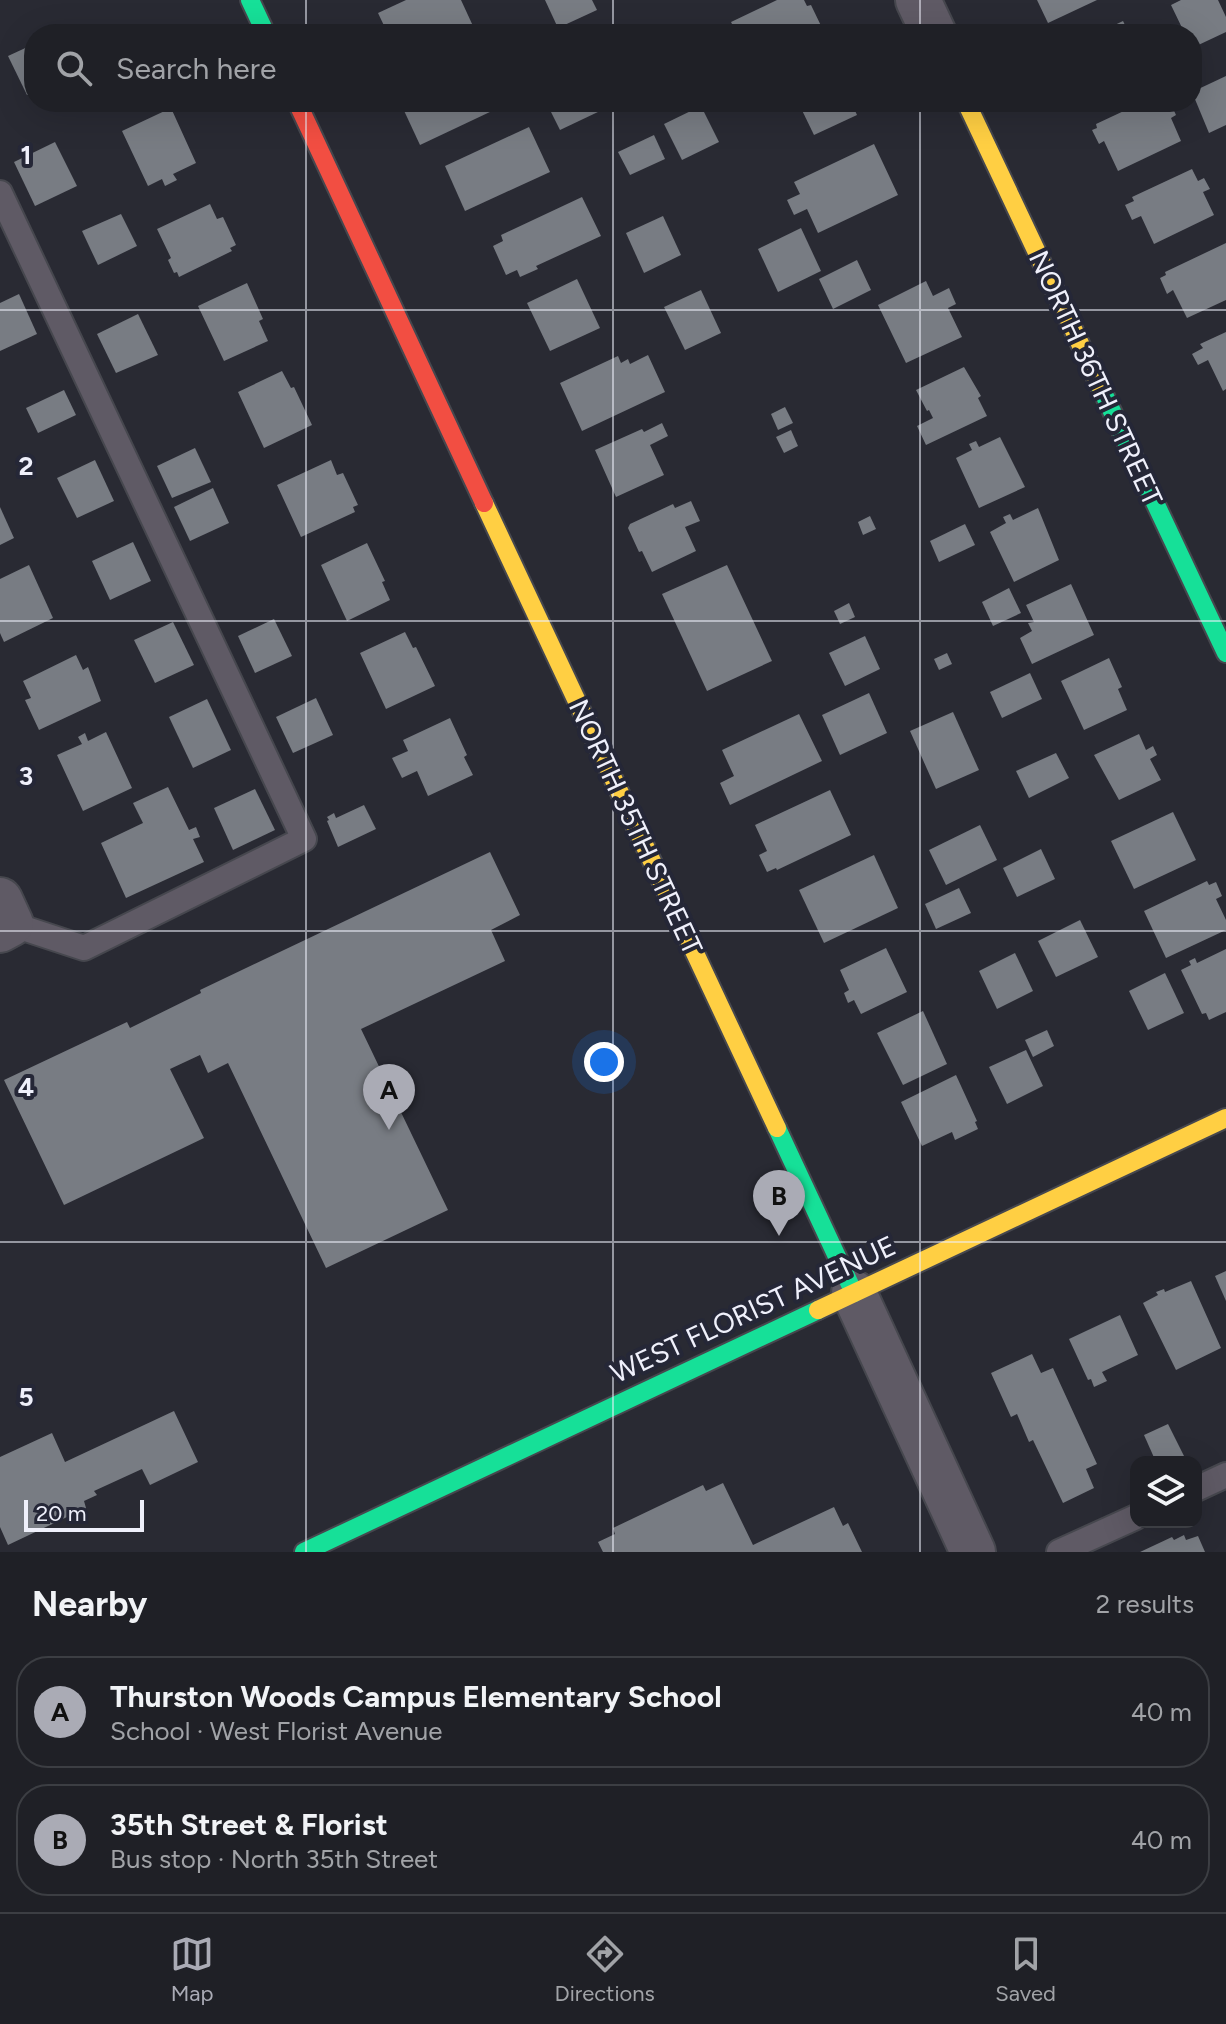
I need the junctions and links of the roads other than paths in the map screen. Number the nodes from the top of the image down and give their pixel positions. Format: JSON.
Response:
{"nodes":[{"id":1,"x":250,"y":0,"type":"edge"},
{"id":2,"x":918,"y":0,"type":"edge"},
{"id":3,"x":261,"y":24,"type":"edge"},
{"id":4,"x":929,"y":24,"type":"edge"},
{"id":5,"x":302,"y":112,"type":"edge"},
{"id":6,"x":971,"y":112,"type":"edge"},
{"id":7,"x":0,"y":193,"type":"edge"},
{"id":8,"x":1226,"y":653,"type":"edge"},
{"id":9,"x":4,"y":918,"type":"edge"},
{"id":10,"x":1226,"y":1118,"type":"edge"},
{"id":11,"x":854,"y":1293,"type":"junction"},
{"id":12,"x":1226,"y":1475,"type":"edge"},
{"id":13,"x":1202,"y":1486,"type":"edge"},
{"id":14,"x":1130,"y":1520,"type":"edge"},
{"id":15,"x":304,"y":1552,"type":"edge"},
{"id":16,"x":973,"y":1552,"type":"edge"},
{"id":17,"x":1059,"y":1552,"type":"edge"}],
"edges":[{"from":1,"to":3,"type":"street"},
{"from":2,"to":4,"type":"street"},
{"from":5,"to":11,"type":"street","name":"NORTH 35TH STREET"},
{"from":6,"to":8,"type":"street","name":"NORTH 36TH STREET"},
{"from":7,"to":9,"type":"lane"},
{"from":10,"to":11,"type":"street","name":"WEST FLORIST AVENUE"},
{"from":11,"to":15,"type":"street","name":"WEST FLORIST AVENUE"},
{"from":11,"to":16,"type":"street","name":"NORTH 35TH STREET"},
{"from":12,"to":13,"type":"lane"},
{"from":14,"to":17,"type":"lane"}]}
